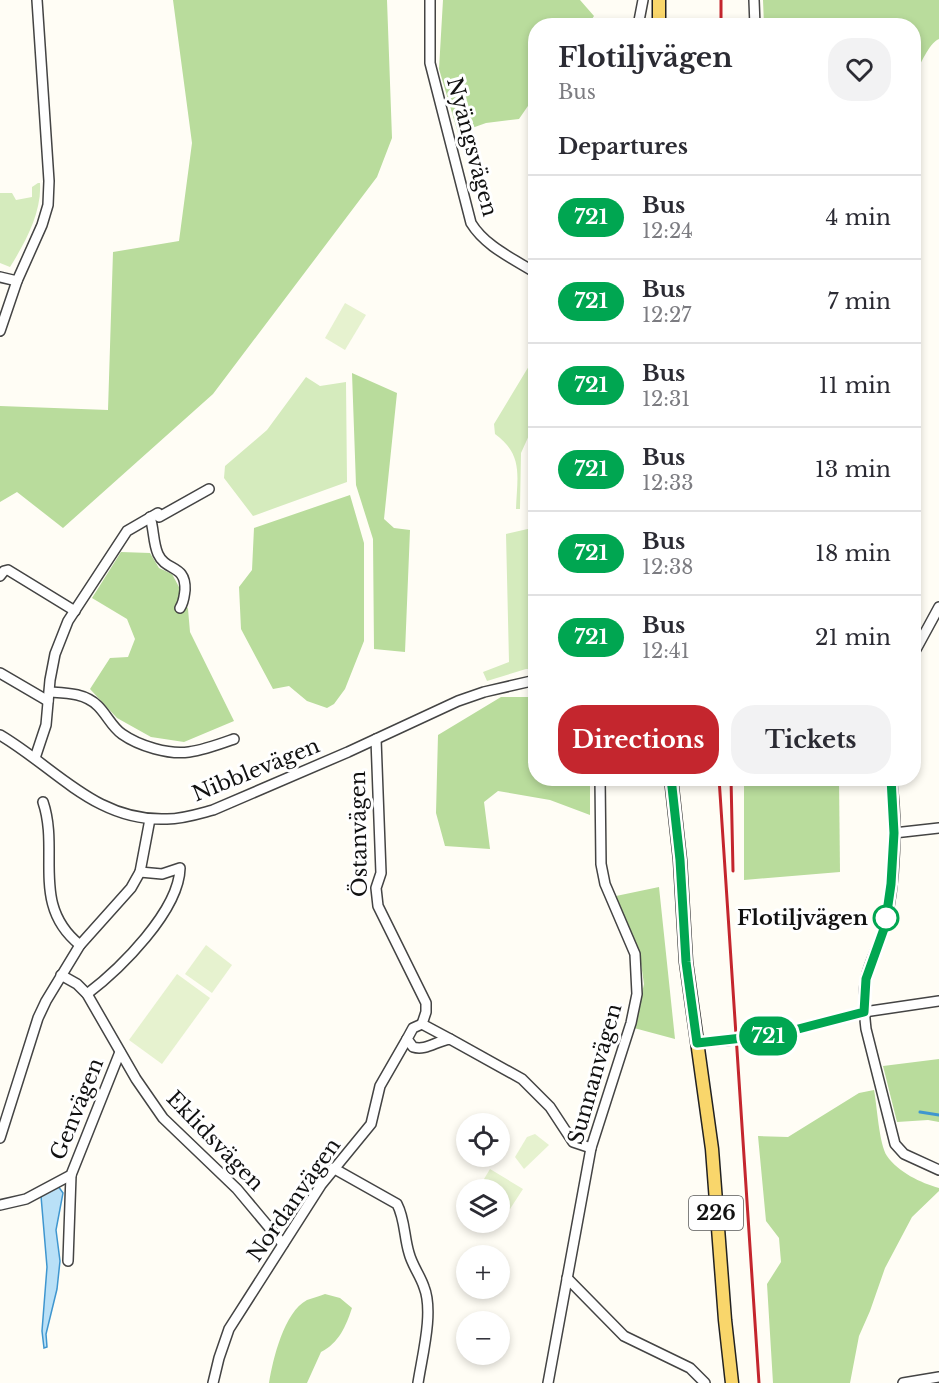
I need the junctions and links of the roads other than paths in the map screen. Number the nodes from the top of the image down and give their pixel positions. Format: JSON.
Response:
{"nodes":[{"id":1,"x":37,"y":0,"type":"edge"},
{"id":2,"x":430,"y":0,"type":"edge"},
{"id":3,"x":643,"y":0,"type":"edge"},
{"id":4,"x":659,"y":0,"type":"edge"},
{"id":5,"x":754,"y":0,"type":"edge"},
{"id":6,"x":640,"y":18,"type":"edge"},
{"id":7,"x":659,"y":18,"type":"edge"},
{"id":8,"x":755,"y":18,"type":"edge"},
{"id":9,"x":528,"y":268,"type":"edge"},
{"id":10,"x":0,"y":277,"type":"edge"},
{"id":11,"x":17,"y":281,"type":"junction"},
{"id":12,"x":0,"y":331,"type":"edge"},
{"id":13,"x":209,"y":489,"type":"dead end"},
{"id":14,"x":150,"y":517,"type":"junction"},
{"id":15,"x":0,"y":576,"type":"edge"},
{"id":16,"x":939,"y":607,"type":"edge"},
{"id":17,"x":180,"y":609,"type":"dead end"},
{"id":18,"x":75,"y":611,"type":"junction"},
{"id":19,"x":921,"y":640,"type":"edge"},
{"id":20,"x":0,"y":673,"type":"edge"},
{"id":21,"x":528,"y":683,"type":"edge"},
{"id":22,"x":49,"y":696,"type":"junction"},
{"id":23,"x":0,"y":735,"type":"edge"},
{"id":24,"x":234,"y":739,"type":"dead end"},
{"id":25,"x":376,"y":740,"type":"junction"},
{"id":26,"x":35,"y":758,"type":"junction"},
{"id":27,"x":600,"y":786,"type":"edge"},
{"id":28,"x":672,"y":786,"type":"edge"},
{"id":29,"x":891,"y":786,"type":"edge"},
{"id":30,"x":43,"y":802,"type":"dead end"},
{"id":31,"x":150,"y":819,"type":"junction"},
{"id":32,"x":939,"y":828,"type":"edge"},
{"id":33,"x":894,"y":833,"type":"junction"},
{"id":34,"x":140,"y":872,"type":"junction"},
{"id":35,"x":80,"y":945,"type":"junction"},
{"id":36,"x":61,"y":975,"type":"junction"},
{"id":37,"x":87,"y":994,"type":"junction"},
{"id":38,"x":939,"y":1002,"type":"edge"},
{"id":39,"x":864,"y":1012,"type":"junction"},
{"id":40,"x":422,"y":1024,"type":"junction"},
{"id":41,"x":747,"y":1038,"type":"dead end"},
{"id":42,"x":407,"y":1039,"type":"junction"},
{"id":43,"x":450,"y":1039,"type":"junction"},
{"id":44,"x":731,"y":1040,"type":"dead end"},
{"id":45,"x":697,"y":1043,"type":"junction"},
{"id":46,"x":120,"y":1052,"type":"junction"},
{"id":47,"x":0,"y":1138,"type":"edge"},
{"id":48,"x":591,"y":1148,"type":"junction"},
{"id":49,"x":333,"y":1168,"type":"junction"},
{"id":50,"x":939,"y":1170,"type":"edge"},
{"id":51,"x":71,"y":1175,"type":"junction"},
{"id":52,"x":0,"y":1205,"type":"edge"},
{"id":53,"x":283,"y":1244,"type":"junction"},
{"id":54,"x":68,"y":1262,"type":"dead end"},
{"id":55,"x":567,"y":1278,"type":"junction"},
{"id":56,"x":939,"y":1377,"type":"edge"},
{"id":57,"x":213,"y":1383,"type":"edge"},
{"id":58,"x":418,"y":1383,"type":"edge"},
{"id":59,"x":548,"y":1383,"type":"edge"},
{"id":60,"x":705,"y":1383,"type":"edge"},
{"id":61,"x":732,"y":1383,"type":"edge"},
{"id":62,"x":903,"y":1383,"type":"edge"}],
"edges":[{"from":1,"to":11,"type":"street"},
{"from":2,"to":9,"type":"street","name":"Nyängsvägen"},
{"from":3,"to":6,"type":"street"},
{"from":4,"to":7,"type":"main road"},
{"from":5,"to":8,"type":"street"},
{"from":10,"to":11,"type":"street"},
{"from":11,"to":12,"type":"street"},
{"from":13,"to":14,"type":"street"},
{"from":14,"to":17,"type":"street"},
{"from":14,"to":18,"type":"street"},
{"from":15,"to":18,"type":"street"},
{"from":16,"to":19,"type":"street"},
{"from":18,"to":22,"type":"street"},
{"from":20,"to":22,"type":"street"},
{"from":21,"to":25,"type":"street","name":"Nibblevägen"},
{"from":22,"to":24,"type":"street"},
{"from":22,"to":26,"type":"street"},
{"from":23,"to":26,"type":"street","name":"Nibblevägen"},
{"from":25,"to":31,"type":"street","name":"Nibblevägen"},
{"from":25,"to":40,"type":"street","name":"Östanvägen"},
{"from":26,"to":31,"type":"street","name":"Nibblevägen"},
{"from":27,"to":48,"type":"street","name":"Sunnanvägen"},
{"from":28,"to":45,"type":"main road","number":"226"},
{"from":29,"to":33,"type":"street"},
{"from":30,"to":35,"type":"street"},
{"from":31,"to":34,"type":"street"},
{"from":32,"to":33,"type":"street"},
{"from":33,"to":39,"type":"street"},
{"from":34,"to":35,"type":"street"},
{"from":34,"to":37,"type":"street"},
{"from":35,"to":36,"type":"street"},
{"from":36,"to":37,"type":"street","name":"Eklidsvägen"},
{"from":36,"to":47,"type":"street"},
{"from":37,"to":46,"type":"street","name":"Eklidsvägen"},
{"from":38,"to":39,"type":"street"},
{"from":39,"to":41,"type":"street"},
{"from":39,"to":50,"type":"street"},
{"from":40,"to":42,"type":"street"},
{"from":40,"to":43,"type":"street"},
{"from":42,"to":43,"type":"street"},
{"from":42,"to":49,"type":"street","name":"Nordanvägen"},
{"from":43,"to":48,"type":"street"},
{"from":44,"to":45,"type":"street"},
{"from":45,"to":61,"type":"main road","number":"226"},
{"from":46,"to":51,"type":"street","name":"Genvägen"},
{"from":46,"to":53,"type":"street","name":"Eklidsvägen"},
{"from":48,"to":55,"type":"street","name":"Sunnanvägen"},
{"from":49,"to":53,"type":"street","name":"Nordanvägen"},
{"from":49,"to":58,"type":"street"},
{"from":51,"to":52,"type":"street","name":"Genvägen"},
{"from":51,"to":54,"type":"street"},
{"from":53,"to":57,"type":"street","name":"Nordanvägen"},
{"from":55,"to":59,"type":"street","name":"Sunnanvägen"},
{"from":55,"to":60,"type":"street"},
{"from":56,"to":62,"type":"street"}]}
